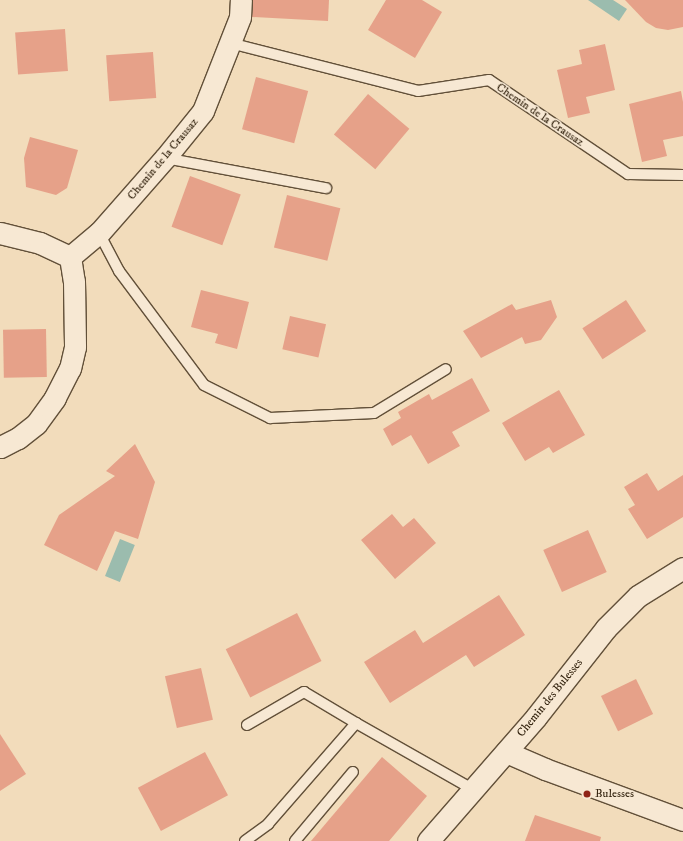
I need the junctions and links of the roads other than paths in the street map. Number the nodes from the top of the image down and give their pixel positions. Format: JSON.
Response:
{"nodes":[{"id":1,"x":241,"y":0,"type":"edge"},
{"id":2,"x":230,"y":43,"type":"junction"},
{"id":3,"x":165,"y":158,"type":"junction"},
{"id":4,"x":683,"y":175,"type":"edge"},
{"id":5,"x":326,"y":188,"type":"dead end"},
{"id":6,"x":0,"y":233,"type":"edge"},
{"id":7,"x":99,"y":233,"type":"junction"},
{"id":8,"x":70,"y":257,"type":"junction"},
{"id":9,"x":446,"y":369,"type":"dead end"},
{"id":10,"x":0,"y":447,"type":"edge"},
{"id":11,"x":683,"y":568,"type":"edge"},
{"id":12,"x":356,"y":723,"type":"junction"},
{"id":13,"x":247,"y":725,"type":"dead end"},
{"id":14,"x":506,"y":752,"type":"junction"},
{"id":15,"x":353,"y":772,"type":"dead end"},
{"id":16,"x":472,"y":789,"type":"junction"},
{"id":17,"x":683,"y":820,"type":"edge"},
{"id":18,"x":245,"y":841,"type":"edge"},
{"id":19,"x":296,"y":841,"type":"edge"},
{"id":20,"x":428,"y":841,"type":"edge"}],
"edges":[{"from":1,"to":2,"type":"street","name":"Chemin de la Crausaz"},
{"from":2,"to":3,"type":"street","name":"Chemin de la Crausaz"},
{"from":2,"to":4,"type":"lane","name":"Chemin de la Crausaz"},
{"from":3,"to":5,"type":"lane"},
{"from":3,"to":7,"type":"street","name":"Chemin de la Crausaz"},
{"from":6,"to":8,"type":"street"},
{"from":7,"to":8,"type":"street","name":"Chemin de la Crausaz"},
{"from":7,"to":9,"type":"lane"},
{"from":8,"to":10,"type":"street"},
{"from":11,"to":14,"type":"street","name":"Chemin des Bulesses"},
{"from":12,"to":13,"type":"lane"},
{"from":12,"to":16,"type":"lane"},
{"from":12,"to":18,"type":"lane"},
{"from":14,"to":16,"type":"street","name":"Chemin des Bulesses"},
{"from":14,"to":17,"type":"street"},
{"from":15,"to":19,"type":"lane"},
{"from":16,"to":20,"type":"street","name":"Chemin des Bulesses"}]}
